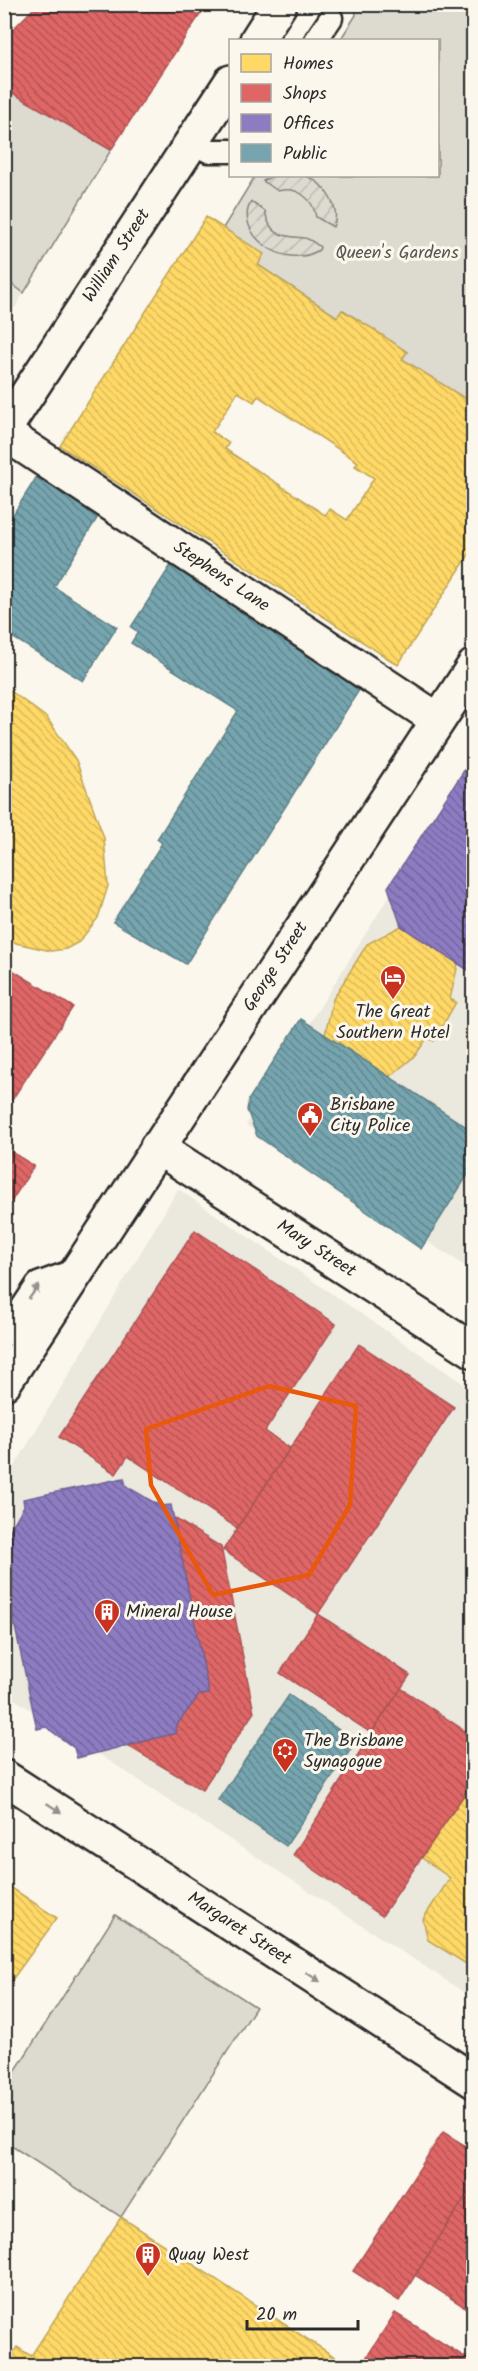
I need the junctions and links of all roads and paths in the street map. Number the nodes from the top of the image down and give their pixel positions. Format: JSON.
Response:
{"nodes":[{"id":1,"x":280,"y":4,"type":"edge"},
{"id":2,"x":331,"y":18,"type":"dead end"},
{"id":3,"x":258,"y":39,"type":"edge"},
{"id":4,"x":317,"y":39,"type":"edge"},
{"id":5,"x":229,"y":85,"type":"edge"},
{"id":6,"x":193,"y":141,"type":"junction"},
{"id":7,"x":229,"y":151,"type":"edge"},
{"id":8,"x":4,"y":432,"type":"edge"},
{"id":9,"x":474,"y":666,"type":"edge"},
{"id":10,"x":438,"y":720,"type":"junction"},
{"id":11,"x":158,"y":1147,"type":"junction"},
{"id":12,"x":79,"y":1269,"type":"junction"},
{"id":13,"x":4,"y":1335,"type":"edge"},
{"id":14,"x":474,"y":1352,"type":"edge"},
{"id":15,"x":4,"y":1383,"type":"edge"},
{"id":16,"x":4,"y":1777,"type":"edge"},
{"id":17,"x":474,"y":2080,"type":"edge"}],
"edges":[{"from":1,"to":3,"type":"street"},
{"from":2,"to":4,"type":"lane"},
{"from":5,"to":6,"type":"street","name":"William Street"},
{"from":6,"to":7,"type":"lane"},
{"from":6,"to":8,"type":"street","name":"William Street"},
{"from":8,"to":10,"type":"street","name":"Stephens Lane"},
{"from":9,"to":10,"type":"street","name":"George Street"},
{"from":10,"to":11,"type":"street","name":"George Street"},
{"from":11,"to":12,"type":"street","name":"George Street"},
{"from":11,"to":14,"type":"street","name":"Mary Street"},
{"from":13,"to":12,"type":"lane","one_way":true},
{"from":12,"to":15,"type":"street","name":"George Street"},
{"from":16,"to":17,"type":"street","name":"Margaret Street","one_way":true}]}
